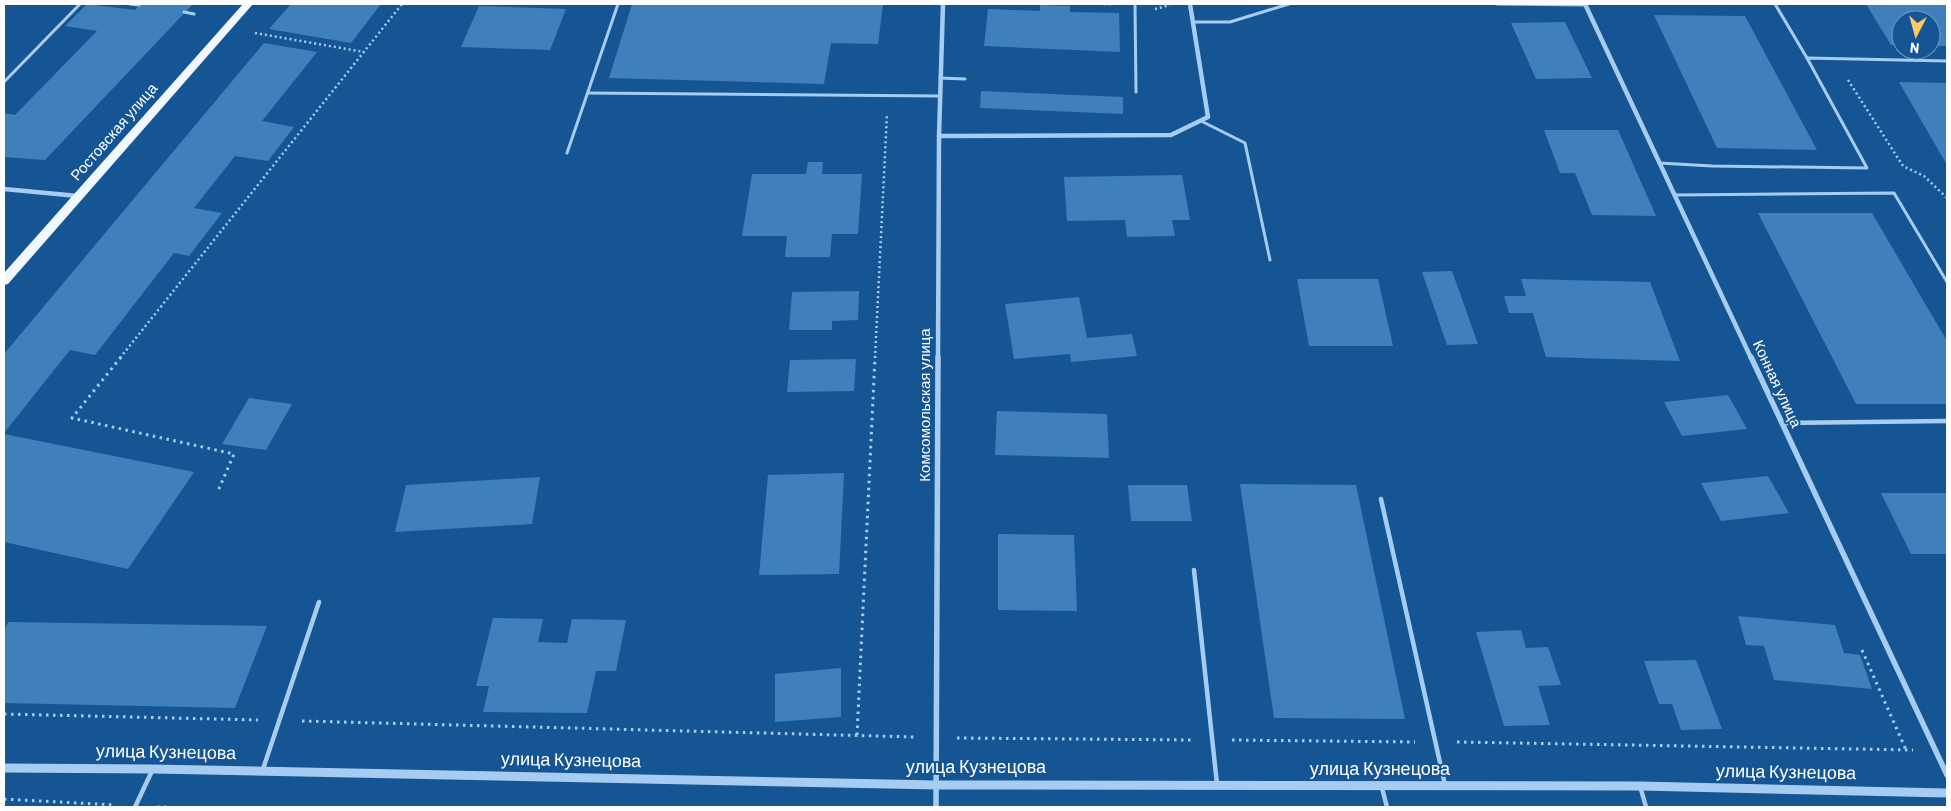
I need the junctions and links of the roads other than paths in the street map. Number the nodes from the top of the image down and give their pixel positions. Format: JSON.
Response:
{"nodes":[{"id":1,"x":80,"y":4,"type":"edge"},
{"id":2,"x":130,"y":4,"type":"edge"},
{"id":3,"x":248,"y":4,"type":"edge"},
{"id":4,"x":618,"y":4,"type":"edge"},
{"id":5,"x":943,"y":4,"type":"edge"},
{"id":6,"x":1135,"y":4,"type":"edge"},
{"id":7,"x":1190,"y":4,"type":"edge"},
{"id":8,"x":1289,"y":4,"type":"edge"},
{"id":9,"x":1497,"y":4,"type":"edge"},
{"id":10,"x":1585,"y":4,"type":"edge"},
{"id":11,"x":1775,"y":4,"type":"edge"},
{"id":12,"x":139,"y":5,"type":"dead end"},
{"id":13,"x":184,"y":12,"type":"dead end"},
{"id":14,"x":194,"y":14,"type":"dead end"},
{"id":15,"x":1193,"y":22,"type":"junction"},
{"id":16,"x":1807,"y":58,"type":"junction"},
{"id":17,"x":1947,"y":61,"type":"edge"},
{"id":18,"x":940,"y":78,"type":"junction"},
{"id":19,"x":965,"y":79,"type":"dead end"},
{"id":20,"x":4,"y":82,"type":"edge"},
{"id":21,"x":1136,"y":92,"type":"dead end"},
{"id":22,"x":588,"y":93,"type":"junction"},
{"id":23,"x":939,"y":96,"type":"junction"},
{"id":24,"x":1201,"y":121,"type":"junction"},
{"id":25,"x":939,"y":136,"type":"junction"},
{"id":26,"x":567,"y":153,"type":"dead end"},
{"id":27,"x":1660,"y":163,"type":"junction"},
{"id":28,"x":4,"y":189,"type":"edge"},
{"id":29,"x":1675,"y":195,"type":"junction"},
{"id":30,"x":78,"y":196,"type":"junction"},
{"id":31,"x":1270,"y":260,"type":"dead end"},
{"id":32,"x":4,"y":281,"type":"edge"},
{"id":33,"x":1947,"y":282,"type":"edge"},
{"id":34,"x":1947,"y":420,"type":"edge"},
{"id":35,"x":1781,"y":423,"type":"junction"},
{"id":36,"x":1381,"y":499,"type":"dead end"},
{"id":37,"x":1194,"y":570,"type":"dead end"},
{"id":38,"x":318,"y":602,"type":"dead end"},
{"id":39,"x":4,"y":768,"type":"edge"},
{"id":40,"x":153,"y":769,"type":"junction"},
{"id":41,"x":263,"y":771,"type":"junction"},
{"id":42,"x":1947,"y":775,"type":"edge"},
{"id":43,"x":937,"y":785,"type":"junction"},
{"id":44,"x":1217,"y":786,"type":"junction"},
{"id":45,"x":1640,"y":786,"type":"junction"},
{"id":46,"x":1382,"y":787,"type":"junction"},
{"id":47,"x":1445,"y":787,"type":"junction"},
{"id":48,"x":1947,"y":793,"type":"edge"},
{"id":49,"x":135,"y":807,"type":"edge"},
{"id":50,"x":936,"y":807,"type":"edge"},
{"id":51,"x":1387,"y":807,"type":"edge"},
{"id":52,"x":1646,"y":807,"type":"edge"}],
"edges":[{"from":1,"to":20,"type":"lane"},
{"from":2,"to":12,"type":"lane"},
{"from":3,"to":30,"type":"main road","name":"Ростовская улица"},
{"from":4,"to":22,"type":"lane"},
{"from":5,"to":18,"type":"street","name":"Комсомольская улица"},
{"from":6,"to":21,"type":"lane"},
{"from":7,"to":15,"type":"street"},
{"from":8,"to":15,"type":"lane"},
{"from":9,"to":10,"type":"lane"},
{"from":10,"to":27,"type":"street","name":"Конная улица"},
{"from":11,"to":16,"type":"lane"},
{"from":13,"to":14,"type":"lane"},
{"from":15,"to":24,"type":"street"},
{"from":16,"to":17,"type":"lane"},
{"from":16,"to":27,"type":"lane"},
{"from":18,"to":19,"type":"lane"},
{"from":18,"to":23,"type":"street","name":"Комсомольская улица"},
{"from":22,"to":23,"type":"lane"},
{"from":22,"to":26,"type":"lane"},
{"from":23,"to":25,"type":"street","name":"Комсомольская улица"},
{"from":24,"to":25,"type":"street"},
{"from":24,"to":31,"type":"lane"},
{"from":25,"to":43,"type":"street","name":"Комсомольская улица"},
{"from":27,"to":29,"type":"street","name":"Конная улица"},
{"from":28,"to":30,"type":"street"},
{"from":29,"to":33,"type":"lane"},
{"from":29,"to":35,"type":"street","name":"Конная улица"},
{"from":30,"to":32,"type":"main road","name":"Ростовская улица"},
{"from":34,"to":35,"type":"lane"},
{"from":35,"to":42,"type":"street","name":"Конная улица"},
{"from":36,"to":47,"type":"lane"},
{"from":37,"to":44,"type":"lane"},
{"from":38,"to":41,"type":"lane"},
{"from":39,"to":40,"type":"street","name":"улица Кузнецова"},
{"from":40,"to":41,"type":"street","name":"улица Кузнецова"},
{"from":40,"to":49,"type":"lane"},
{"from":41,"to":43,"type":"street","name":"улица Кузнецова"},
{"from":43,"to":44,"type":"street","name":"улица Кузнецова"},
{"from":43,"to":50,"type":"street","name":"Комсомольская улица"},
{"from":44,"to":46,"type":"street","name":"улица Кузнецова"},
{"from":45,"to":47,"type":"street","name":"улица Кузнецова"},
{"from":45,"to":48,"type":"street","name":"улица Кузнецова"},
{"from":45,"to":52,"type":"lane"},
{"from":46,"to":47,"type":"street","name":"улица Кузнецова"},
{"from":46,"to":51,"type":"lane"}]}
